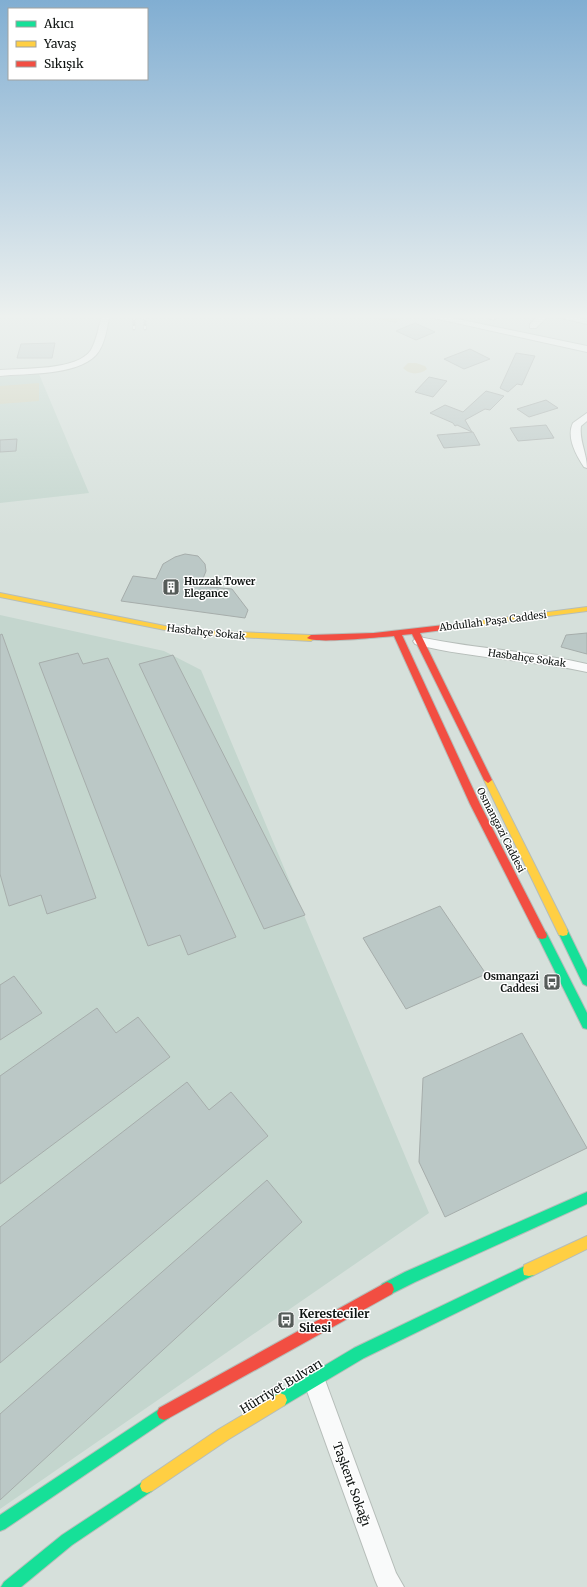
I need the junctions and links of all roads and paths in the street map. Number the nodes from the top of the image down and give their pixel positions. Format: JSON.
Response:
{"nodes":[{"id":1,"x":587,"y":416,"type":"edge"},
{"id":2,"x":587,"y":466,"type":"edge"},
{"id":3,"x":0,"y":595,"type":"edge"},
{"id":4,"x":587,"y":609,"type":"edge"},
{"id":5,"x":397,"y":633,"type":"junction"},
{"id":6,"x":417,"y":636,"type":"junction"},
{"id":7,"x":450,"y":637,"type":"dead end"},
{"id":8,"x":398,"y":644,"type":"junction"},
{"id":9,"x":587,"y":668,"type":"edge"},
{"id":10,"x":587,"y":981,"type":"edge"},
{"id":11,"x":587,"y":1024,"type":"edge"},
{"id":12,"x":587,"y":1198,"type":"edge"},
{"id":13,"x":587,"y":1242,"type":"edge"},
{"id":14,"x":314,"y":1380,"type":"junction"},
{"id":15,"x":0,"y":1524,"type":"edge"},
{"id":16,"x":9,"y":1587,"type":"edge"},
{"id":17,"x":392,"y":1587,"type":"edge"}],
"edges":[{"from":1,"to":2,"type":"street"},
{"from":3,"to":5,"type":"main road","name":"Hasbahçe Sokak"},
{"from":4,"to":6,"type":"main road","name":"Abdullah Paşa Caddesi"},
{"from":5,"to":6,"type":"main road","name":"Hasbahçe Sokak"},
{"from":5,"to":8,"type":"main road","name":"Osmangazi Caddesi"},
{"from":6,"to":7,"type":"main road","name":"Abdullah Paşa Caddesi"},
{"from":6,"to":8,"type":"main road","name":"Abdullah Paşa Caddesi"},
{"from":6,"to":9,"type":"street","name":"Hasbahçe Sokak"},
{"from":6,"to":10,"type":"main road","name":"Osmangazi Caddesi"},
{"from":8,"to":11,"type":"main road","name":"Osmangazi Caddesi"},
{"from":12,"to":15,"type":"main road"},
{"from":13,"to":14,"type":"main road","name":"Hürriyet Bulvarı"},
{"from":14,"to":16,"type":"main road","name":"Hürriyet Bulvarı"},
{"from":14,"to":17,"type":"street","name":"Taşkent Sokağı"}]}
